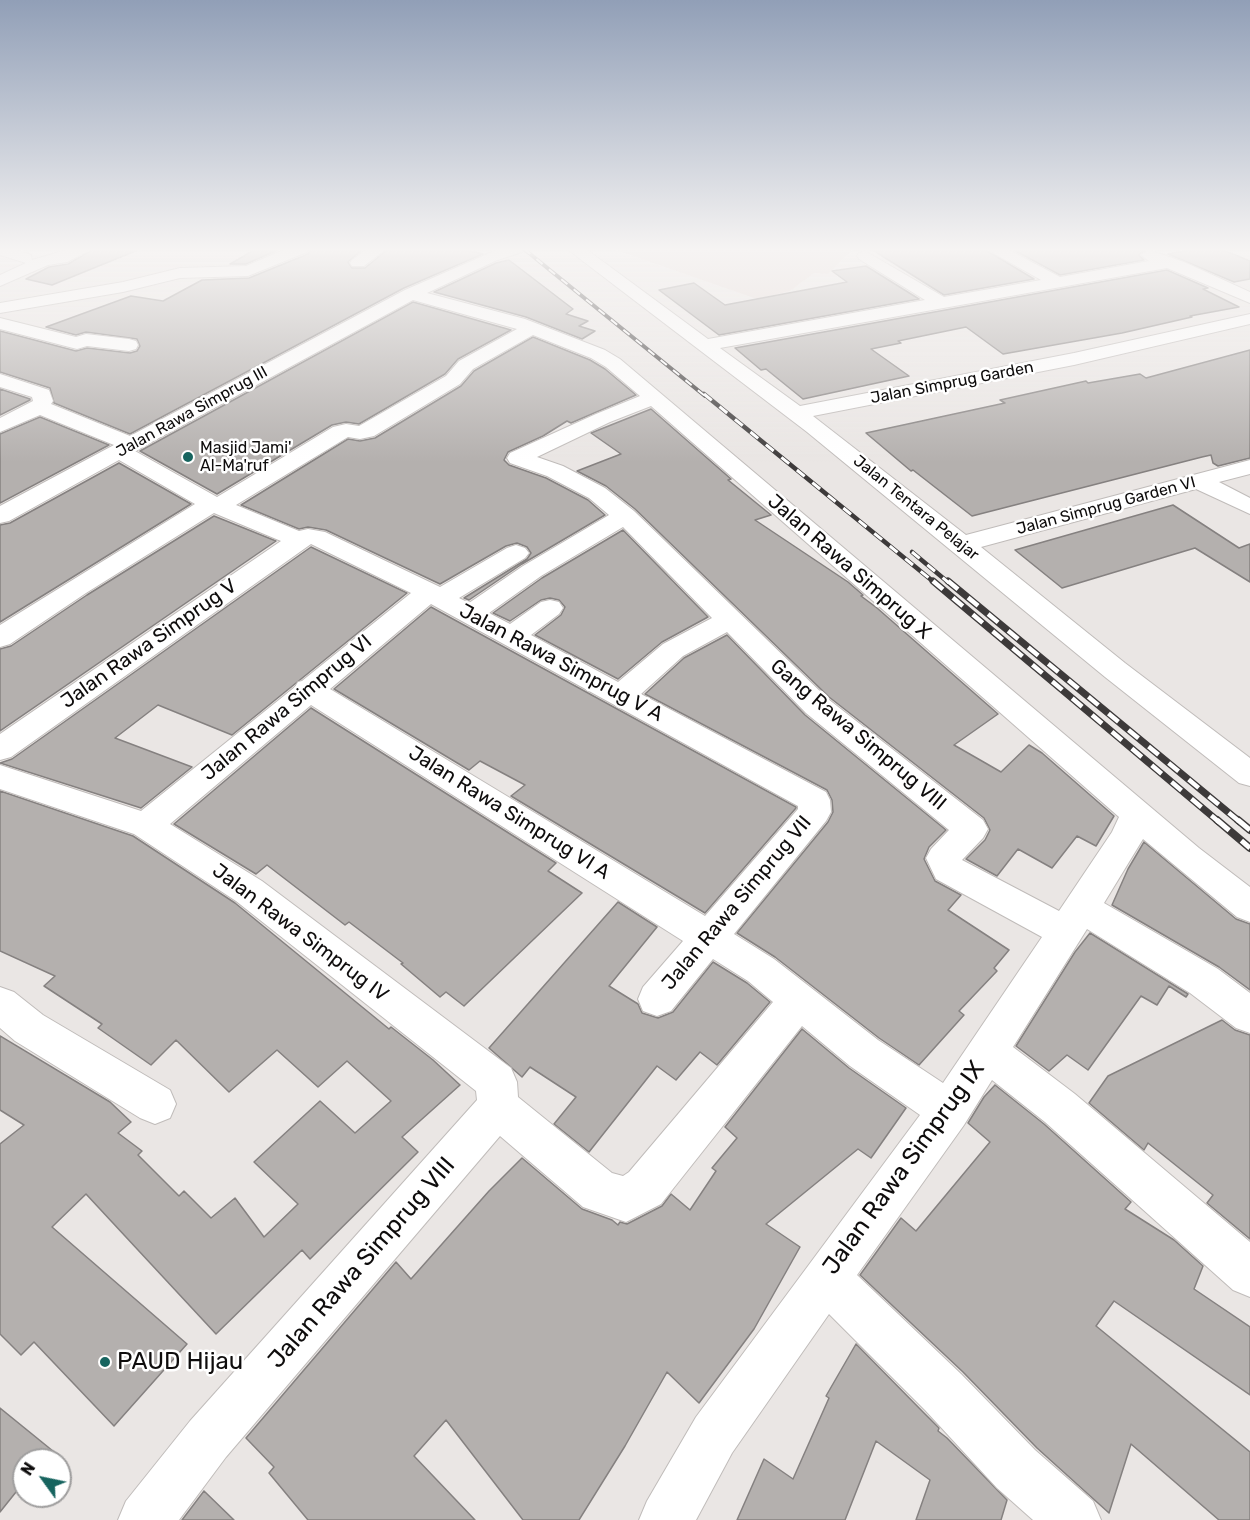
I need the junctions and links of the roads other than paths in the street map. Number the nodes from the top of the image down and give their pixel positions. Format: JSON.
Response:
{"nodes":[{"id":1,"x":363,"y":320,"type":"edge"},
{"id":2,"x":506,"y":320,"type":"edge"},
{"id":3,"x":670,"y":320,"type":"edge"},
{"id":4,"x":842,"y":320,"type":"edge"},
{"id":5,"x":1246,"y":320,"type":"edge"},
{"id":6,"x":0,"y":323,"type":"edge"},
{"id":7,"x":532,"y":328,"type":"junction"},
{"id":8,"x":1250,"y":336,"type":"edge"},
{"id":9,"x":129,"y":345,"type":"dead end"},
{"id":10,"x":704,"y":345,"type":"junction"},
{"id":11,"x":1074,"y":359,"type":"junction"},
{"id":12,"x":1019,"y":370,"type":"junction"},
{"id":13,"x":1092,"y":371,"type":"junction"},
{"id":14,"x":0,"y":380,"type":"edge"},
{"id":15,"x":1038,"y":383,"type":"junction"},
{"id":16,"x":654,"y":398,"type":"junction"},
{"id":17,"x":39,"y":407,"type":"junction"},
{"id":18,"x":795,"y":412,"type":"junction"},
{"id":19,"x":0,"y":426,"type":"edge"},
{"id":20,"x":815,"y":428,"type":"junction"},
{"id":21,"x":126,"y":448,"type":"junction"},
{"id":22,"x":1250,"y":467,"type":"edge"},
{"id":23,"x":1199,"y":481,"type":"junction"},
{"id":24,"x":215,"y":505,"type":"junction"},
{"id":25,"x":1250,"y":507,"type":"edge"},
{"id":26,"x":0,"y":516,"type":"edge"},
{"id":27,"x":625,"y":516,"type":"junction"},
{"id":28,"x":299,"y":540,"type":"junction"},
{"id":29,"x":962,"y":544,"type":"junction"},
{"id":30,"x":516,"y":553,"type":"dead end"},
{"id":31,"x":435,"y":595,"type":"junction"},
{"id":32,"x":550,"y":608,"type":"dead end"},
{"id":33,"x":471,"y":614,"type":"junction"},
{"id":34,"x":729,"y":620,"type":"junction"},
{"id":35,"x":512,"y":636,"type":"junction"},
{"id":36,"x":0,"y":638,"type":"edge"},
{"id":37,"x":308,"y":689,"type":"junction"},
{"id":38,"x":621,"y":694,"type":"junction"},
{"id":39,"x":0,"y":749,"type":"edge"},
{"id":40,"x":1250,"y":775,"type":"edge"},
{"id":41,"x":0,"y":777,"type":"edge"},
{"id":42,"x":816,"y":806,"type":"joint"},
{"id":43,"x":1137,"y":813,"type":"junction"},
{"id":44,"x":146,"y":825,"type":"junction"},
{"id":45,"x":1250,"y":907,"type":"edge"},
{"id":46,"x":1073,"y":919,"type":"junction"},
{"id":47,"x":710,"y":937,"type":"junction"},
{"id":48,"x":657,"y":999,"type":"dead end"},
{"id":49,"x":799,"y":1000,"type":"junction"},
{"id":50,"x":0,"y":1004,"type":"edge"},
{"id":51,"x":1250,"y":1016,"type":"edge"},
{"id":52,"x":987,"y":1051,"type":"junction"},
{"id":53,"x":155,"y":1104,"type":"dead end"},
{"id":54,"x":498,"y":1107,"type":"junction"},
{"id":55,"x":949,"y":1111,"type":"junction"},
{"id":56,"x":1250,"y":1273,"type":"edge"},
{"id":57,"x":826,"y":1278,"type":"junction"},
{"id":58,"x":144,"y":1520,"type":"edge"},
{"id":59,"x":666,"y":1520,"type":"edge"},
{"id":60,"x":1074,"y":1520,"type":"edge"}],
"edges":[{"from":1,"to":21,"type":"street","name":"Jalan Rawa Simprug III"},
{"from":2,"to":7,"type":"street","name":"Jalan Rawa Simprug X"},
{"from":3,"to":10,"type":"street","name":"Jalan Tentara Pelajar"},
{"from":4,"to":10,"type":"street"},
{"from":5,"to":11,"type":"street","name":"Jalan Simprug Garden"},
{"from":6,"to":9,"type":"street"},
{"from":7,"to":16,"type":"street","name":"Jalan Rawa Simprug X"},
{"from":7,"to":24,"type":"street"},
{"from":8,"to":13,"type":"street","name":"Jalan Simprug Garden"},
{"from":10,"to":18,"type":"street","name":"Jalan Tentara Pelajar"},
{"from":11,"to":12,"type":"street","name":"Jalan Simprug Garden"},
{"from":11,"to":13,"type":"street"},
{"from":12,"to":15,"type":"street"},
{"from":12,"to":18,"type":"street","name":"Jalan Simprug Garden"},
{"from":13,"to":15,"type":"street","name":"Jalan Simprug Garden"},
{"from":14,"to":17,"type":"street"},
{"from":15,"to":20,"type":"street","name":"Jalan Simprug Garden"},
{"from":16,"to":27,"type":"street","name":"Gang Rawa Simprug VIII"},
{"from":16,"to":43,"type":"street","name":"Jalan Rawa Simprug X"},
{"from":17,"to":19,"type":"street"},
{"from":17,"to":21,"type":"street"},
{"from":18,"to":20,"type":"street","name":"Jalan Tentara Pelajar"},
{"from":20,"to":29,"type":"street","name":"Jalan Tentara Pelajar"},
{"from":21,"to":24,"type":"street"},
{"from":21,"to":26,"type":"street","name":"Jalan Rawa Simprug III"},
{"from":22,"to":23,"type":"street","name":"Jalan Simprug Garden VI"},
{"from":23,"to":25,"type":"street"},
{"from":23,"to":29,"type":"street","name":"Jalan Simprug Garden VI"},
{"from":24,"to":28,"type":"street"},
{"from":24,"to":36,"type":"street"},
{"from":27,"to":33,"type":"street"},
{"from":27,"to":34,"type":"street","name":"Gang Rawa Simprug VIII"},
{"from":28,"to":31,"type":"street","name":"Jalan Rawa Simprug V A"},
{"from":28,"to":39,"type":"street","name":"Jalan Rawa Simprug V"},
{"from":29,"to":40,"type":"street","name":"Jalan Tentara Pelajar"},
{"from":30,"to":31,"type":"street","name":"Jalan Rawa Simprug VI"},
{"from":31,"to":33,"type":"street","name":"Jalan Rawa Simprug V A"},
{"from":31,"to":37,"type":"street","name":"Jalan Rawa Simprug VI"},
{"from":32,"to":35,"type":"street"},
{"from":33,"to":35,"type":"street","name":"Jalan Rawa Simprug V A"},
{"from":34,"to":38,"type":"street"},
{"from":34,"to":46,"type":"street","name":"Gang Rawa Simprug VIII"},
{"from":35,"to":38,"type":"street","name":"Jalan Rawa Simprug V A"},
{"from":37,"to":44,"type":"street","name":"Jalan Rawa Simprug VI"},
{"from":37,"to":47,"type":"street","name":"Jalan Rawa Simprug VI A"},
{"from":38,"to":42,"type":"street","name":"Jalan Rawa Simprug V A"},
{"from":41,"to":44,"type":"street","name":"Jalan Rawa Simprug IV"},
{"from":42,"to":47,"type":"street","name":"Jalan Rawa Simprug VII"},
{"from":43,"to":45,"type":"street","name":"Jalan Rawa Simprug X"},
{"from":43,"to":46,"type":"street","name":"Jalan Rawa Simprug IX"},
{"from":44,"to":54,"type":"street","name":"Jalan Rawa Simprug IV"},
{"from":46,"to":51,"type":"street"},
{"from":46,"to":52,"type":"street","name":"Jalan Rawa Simprug IX"},
{"from":47,"to":48,"type":"street","name":"Jalan Rawa Simprug VII"},
{"from":47,"to":49,"type":"street","name":"Jalan Rawa Simprug VI A"},
{"from":49,"to":54,"type":"street"},
{"from":49,"to":55,"type":"street","name":"Jalan Rawa Simprug VI A"},
{"from":50,"to":53,"type":"street"},
{"from":52,"to":55,"type":"street","name":"Jalan Rawa Simprug IX"},
{"from":52,"to":56,"type":"street"},
{"from":54,"to":58,"type":"street","name":"Jalan Rawa Simprug VIII"},
{"from":55,"to":57,"type":"street","name":"Jalan Rawa Simprug IX"},
{"from":57,"to":59,"type":"street","name":"Jalan Rawa Simprug IX"},
{"from":57,"to":60,"type":"street"}]}
